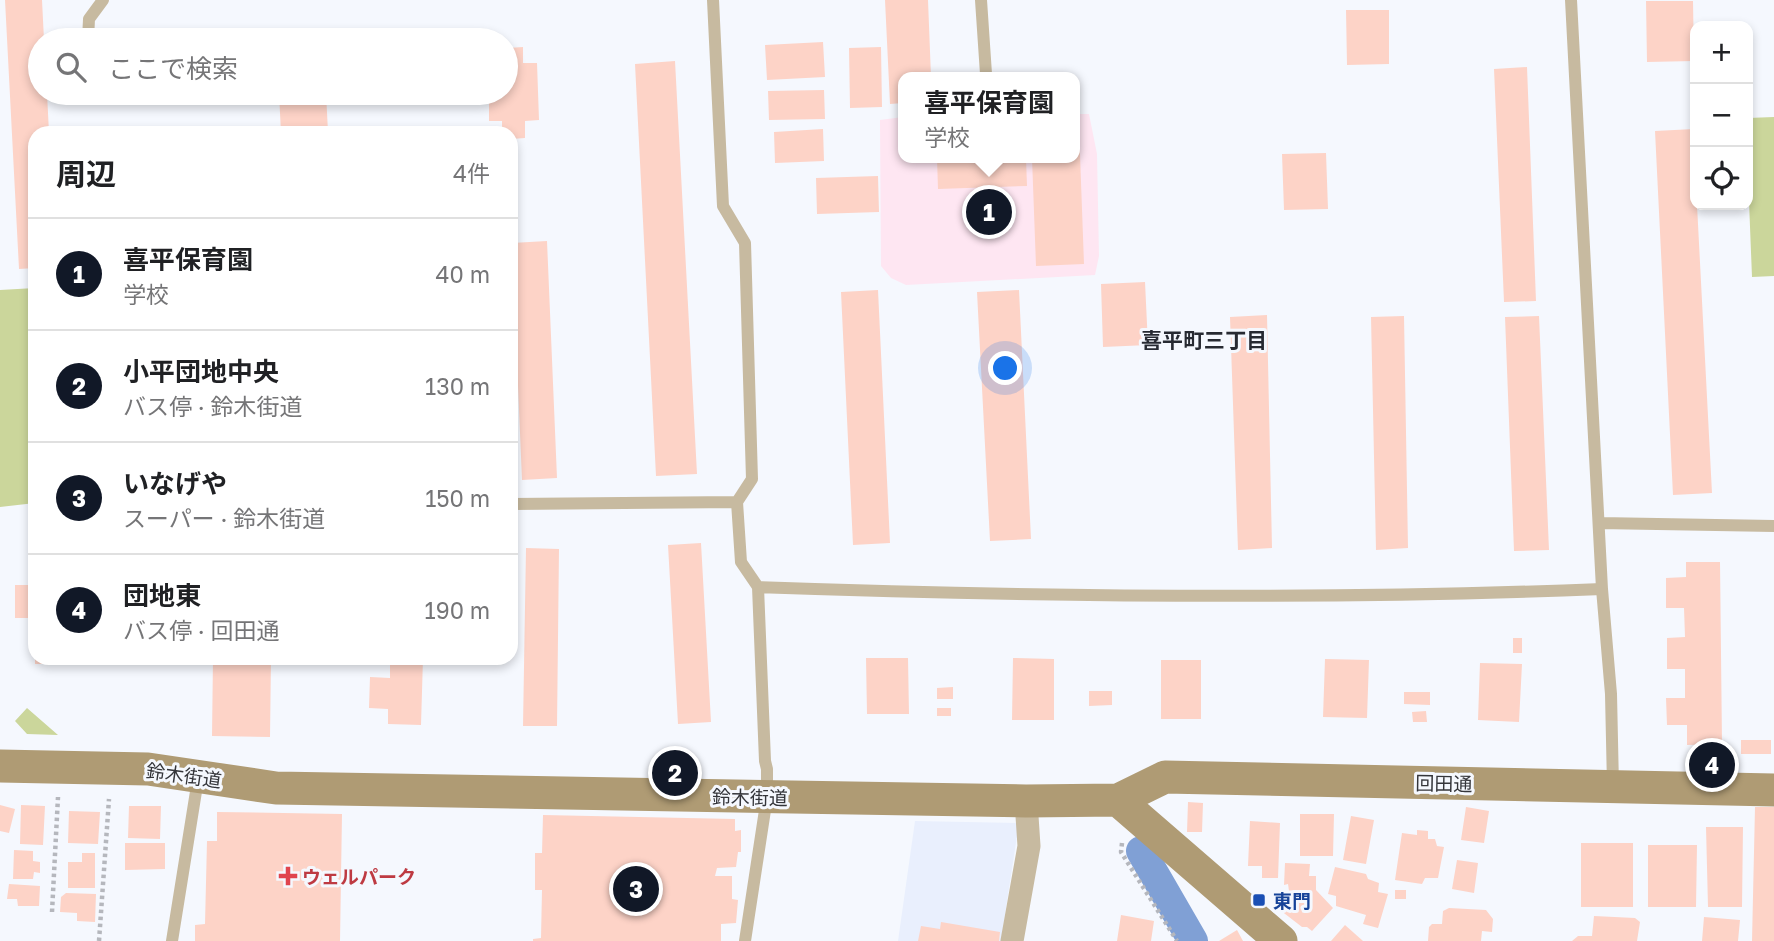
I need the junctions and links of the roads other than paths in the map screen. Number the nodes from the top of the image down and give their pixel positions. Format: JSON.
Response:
{"nodes":[{"id":1,"x":103,"y":0,"type":"edge"},
{"id":2,"x":713,"y":0,"type":"edge"},
{"id":3,"x":981,"y":0,"type":"edge"},
{"id":4,"x":1571,"y":0,"type":"edge"},
{"id":5,"x":89,"y":28,"type":"edge"},
{"id":6,"x":986,"y":72,"type":"edge"},
{"id":7,"x":737,"y":502,"type":"junction"},
{"id":8,"x":518,"y":504,"type":"edge"},
{"id":9,"x":1599,"y":523,"type":"junction"},
{"id":10,"x":1774,"y":526,"type":"edge"},
{"id":11,"x":758,"y":587,"type":"junction"},
{"id":12,"x":1602,"y":589,"type":"junction"},
{"id":13,"x":0,"y":766,"type":"edge"},
{"id":14,"x":198,"y":776,"type":"junction"},
{"id":15,"x":1613,"y":787,"type":"junction"},
{"id":16,"x":1774,"y":790,"type":"edge"},
{"id":17,"x":767,"y":797,"type":"junction"},
{"id":18,"x":1118,"y":800,"type":"junction"},
{"id":19,"x":1026,"y":802,"type":"junction"},
{"id":20,"x":172,"y":941,"type":"edge"},
{"id":21,"x":745,"y":941,"type":"edge"},
{"id":22,"x":1012,"y":941,"type":"edge"},
{"id":23,"x":1281,"y":941,"type":"edge"}],
"edges":[{"from":1,"to":5,"type":"lane"},
{"from":2,"to":7,"type":"lane"},
{"from":3,"to":6,"type":"lane"},
{"from":4,"to":9,"type":"lane"},
{"from":7,"to":8,"type":"lane"},
{"from":7,"to":11,"type":"lane"},
{"from":9,"to":10,"type":"lane"},
{"from":9,"to":12,"type":"lane"},
{"from":11,"to":12,"type":"lane"},
{"from":11,"to":17,"type":"lane"},
{"from":12,"to":15,"type":"lane"},
{"from":13,"to":14,"type":"main road","name":"鈴木街道"},
{"from":14,"to":17,"type":"main road","name":"鈴木街道"},
{"from":14,"to":20,"type":"lane"},
{"from":15,"to":16,"type":"main road","name":"回田通"},
{"from":15,"to":18,"type":"main road","name":"回田通"},
{"from":17,"to":19,"type":"main road","name":"鈴木街道"},
{"from":17,"to":21,"type":"lane"},
{"from":18,"to":19,"type":"main road","name":"鈴木街道"},
{"from":18,"to":23,"type":"main road"},
{"from":19,"to":22,"type":"street"}]}
